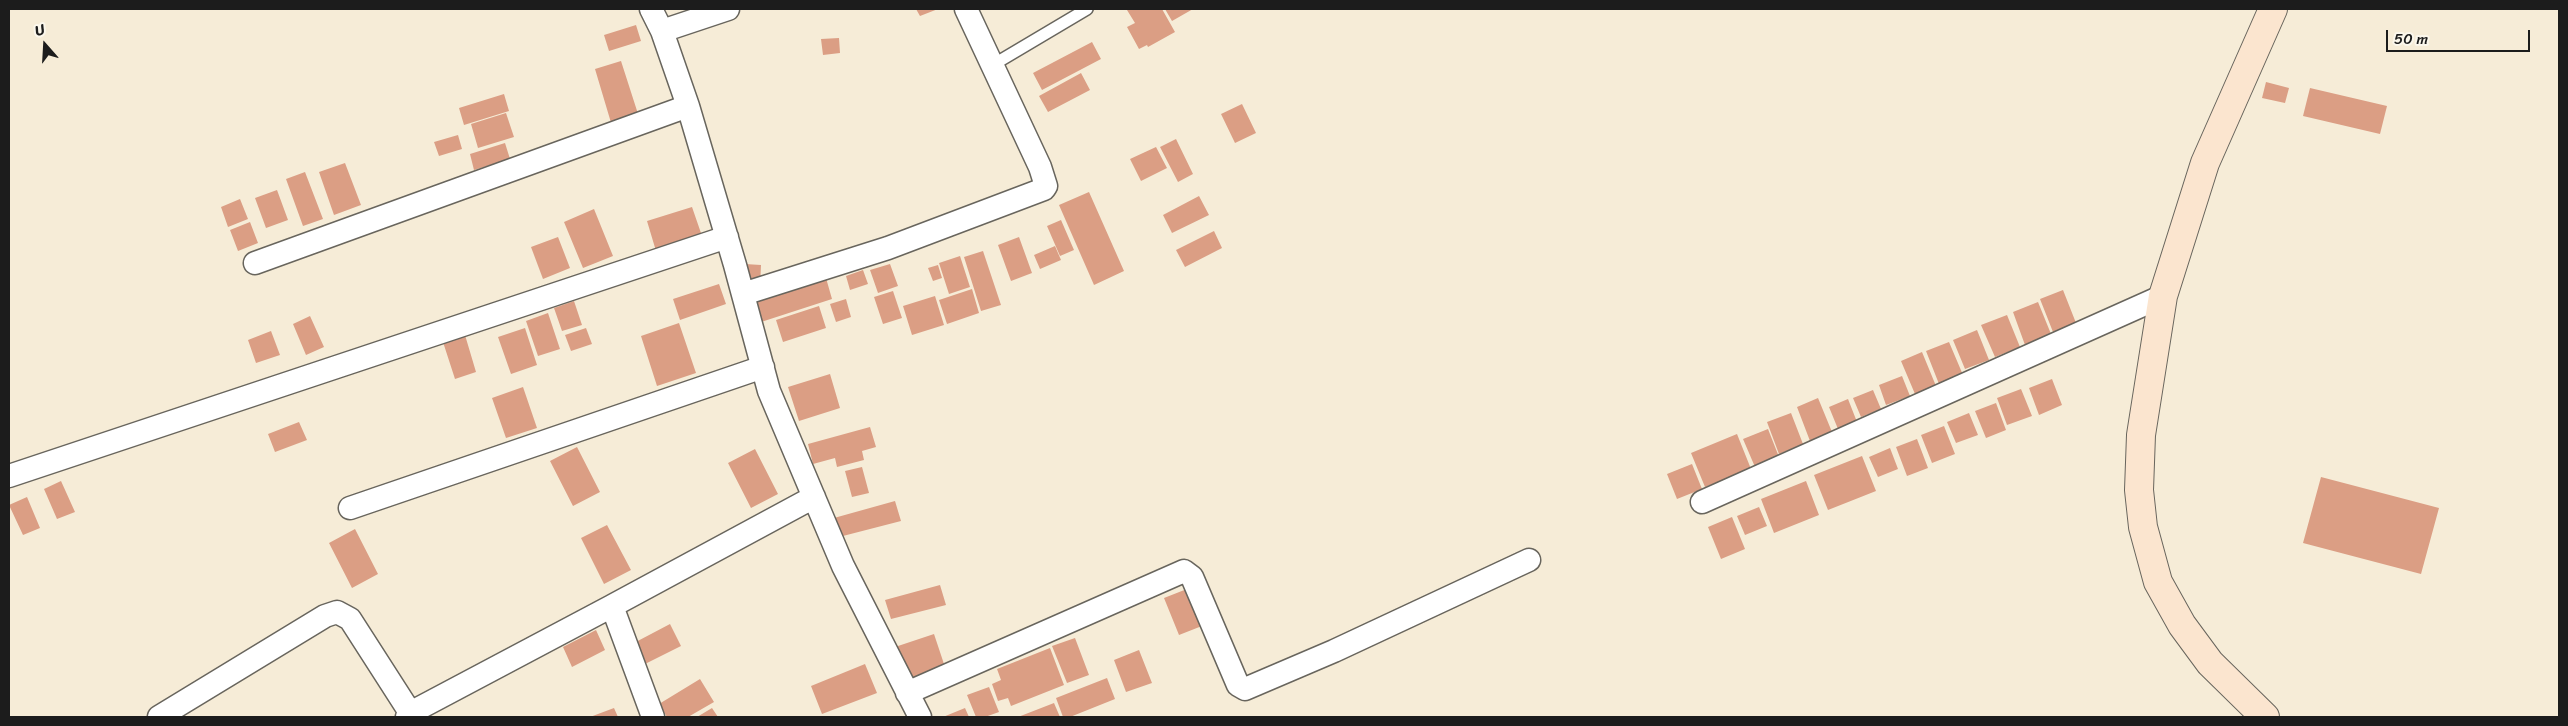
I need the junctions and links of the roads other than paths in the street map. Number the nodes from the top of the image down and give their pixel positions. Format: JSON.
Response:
{"nodes":[{"id":1,"x":651,"y":9,"type":"edge"},
{"id":2,"x":728,"y":9,"type":"edge"},
{"id":3,"x":966,"y":9,"type":"edge"},
{"id":4,"x":1087,"y":9,"type":"edge"},
{"id":5,"x":2273,"y":9,"type":"edge"},
{"id":6,"x":662,"y":31,"type":"junction"},
{"id":7,"x":991,"y":66,"type":"junction"},
{"id":8,"x":688,"y":106,"type":"junction"},
{"id":9,"x":727,"y":237,"type":"junction"},
{"id":10,"x":255,"y":263,"type":"dead end"},
{"id":11,"x":743,"y":294,"type":"junction"},
{"id":12,"x":2163,"y":296,"type":"junction"},
{"id":13,"x":763,"y":367,"type":"junction"},
{"id":14,"x":9,"y":476,"type":"edge"},
{"id":15,"x":814,"y":497,"type":"junction"},
{"id":16,"x":1702,"y":502,"type":"dead end"},
{"id":17,"x":350,"y":508,"type":"dead end"},
{"id":18,"x":1529,"y":560,"type":"dead end"},
{"id":19,"x":612,"y":606,"type":"junction"},
{"id":20,"x":907,"y":693,"type":"junction"},
{"id":21,"x":409,"y":715,"type":"edge"},
{"id":22,"x":159,"y":717,"type":"edge"},
{"id":23,"x":653,"y":717,"type":"edge"},
{"id":24,"x":920,"y":717,"type":"edge"},
{"id":25,"x":2265,"y":717,"type":"edge"}],
"edges":[{"from":1,"to":6,"type":"street"},
{"from":2,"to":6,"type":"street"},
{"from":3,"to":7,"type":"street"},
{"from":4,"to":7,"type":"lane"},
{"from":5,"to":12,"type":"street"},
{"from":6,"to":8,"type":"street"},
{"from":7,"to":11,"type":"street"},
{"from":8,"to":9,"type":"street"},
{"from":8,"to":10,"type":"street"},
{"from":9,"to":11,"type":"street"},
{"from":9,"to":14,"type":"street"},
{"from":11,"to":13,"type":"street"},
{"from":12,"to":16,"type":"street"},
{"from":12,"to":25,"type":"street"},
{"from":13,"to":15,"type":"street"},
{"from":13,"to":17,"type":"street"},
{"from":15,"to":19,"type":"street"},
{"from":15,"to":20,"type":"street"},
{"from":18,"to":20,"type":"street"},
{"from":19,"to":21,"type":"street"},
{"from":19,"to":23,"type":"street"},
{"from":20,"to":24,"type":"street"},
{"from":21,"to":22,"type":"street"}]}
